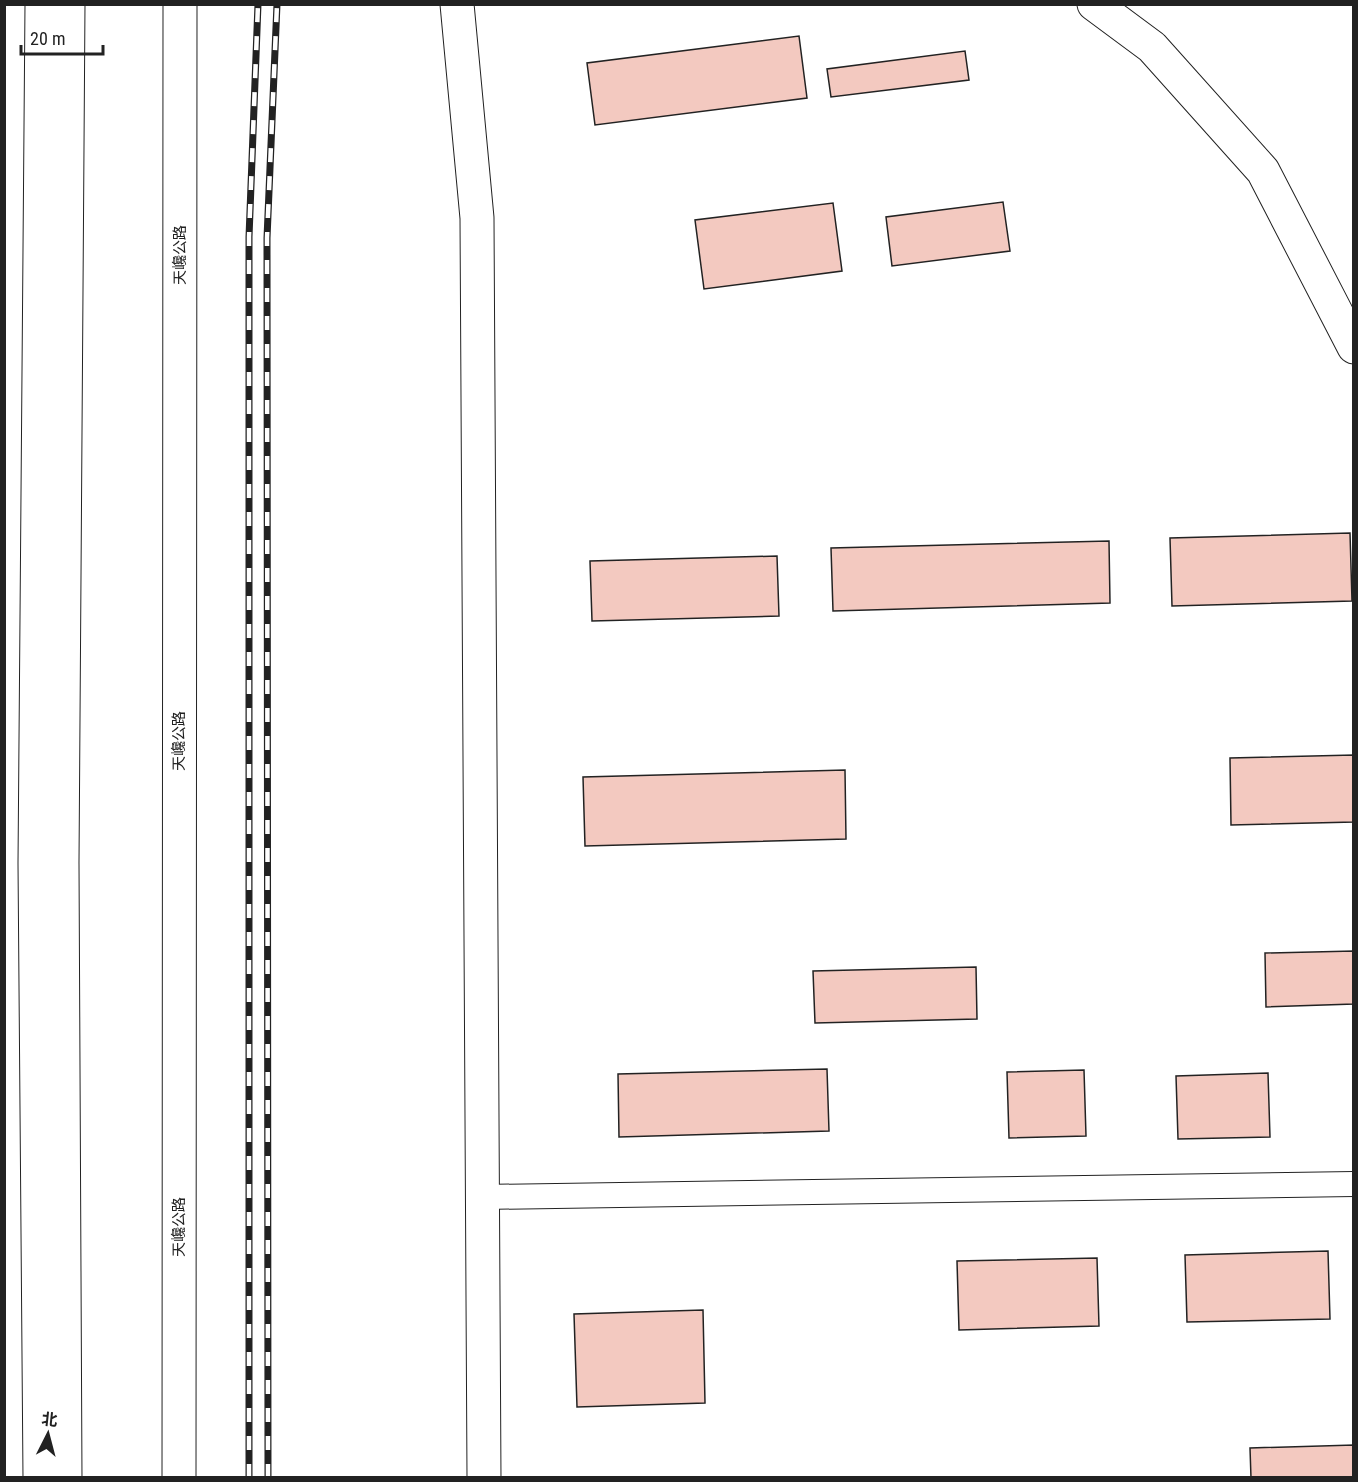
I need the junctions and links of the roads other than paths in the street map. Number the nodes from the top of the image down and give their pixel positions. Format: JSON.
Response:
{"nodes":[{"id":1,"x":42,"y":4,"type":"edge"},
{"id":2,"x":68,"y":4,"type":"edge"},
{"id":3,"x":180,"y":4,"type":"edge"},
{"id":4,"x":458,"y":4,"type":"edge"},
{"id":5,"x":1094,"y":4,"type":"edge"},
{"id":6,"x":1353,"y":347,"type":"edge"},
{"id":7,"x":1353,"y":1184,"type":"edge"},
{"id":8,"x":483,"y":1197,"type":"junction"},
{"id":9,"x":40,"y":1478,"type":"edge"},
{"id":10,"x":64,"y":1478,"type":"edge"},
{"id":11,"x":179,"y":1478,"type":"edge"},
{"id":12,"x":484,"y":1478,"type":"edge"}],
"edges":[{"from":1,"to":9,"type":"main road"},
{"from":2,"to":10,"type":"main road"},
{"from":3,"to":11,"type":"main road","name":"天巉公路"},
{"from":4,"to":8,"type":"main road"},
{"from":5,"to":6,"type":"main road"},
{"from":7,"to":8,"type":"street"},
{"from":8,"to":12,"type":"main road"}]}
